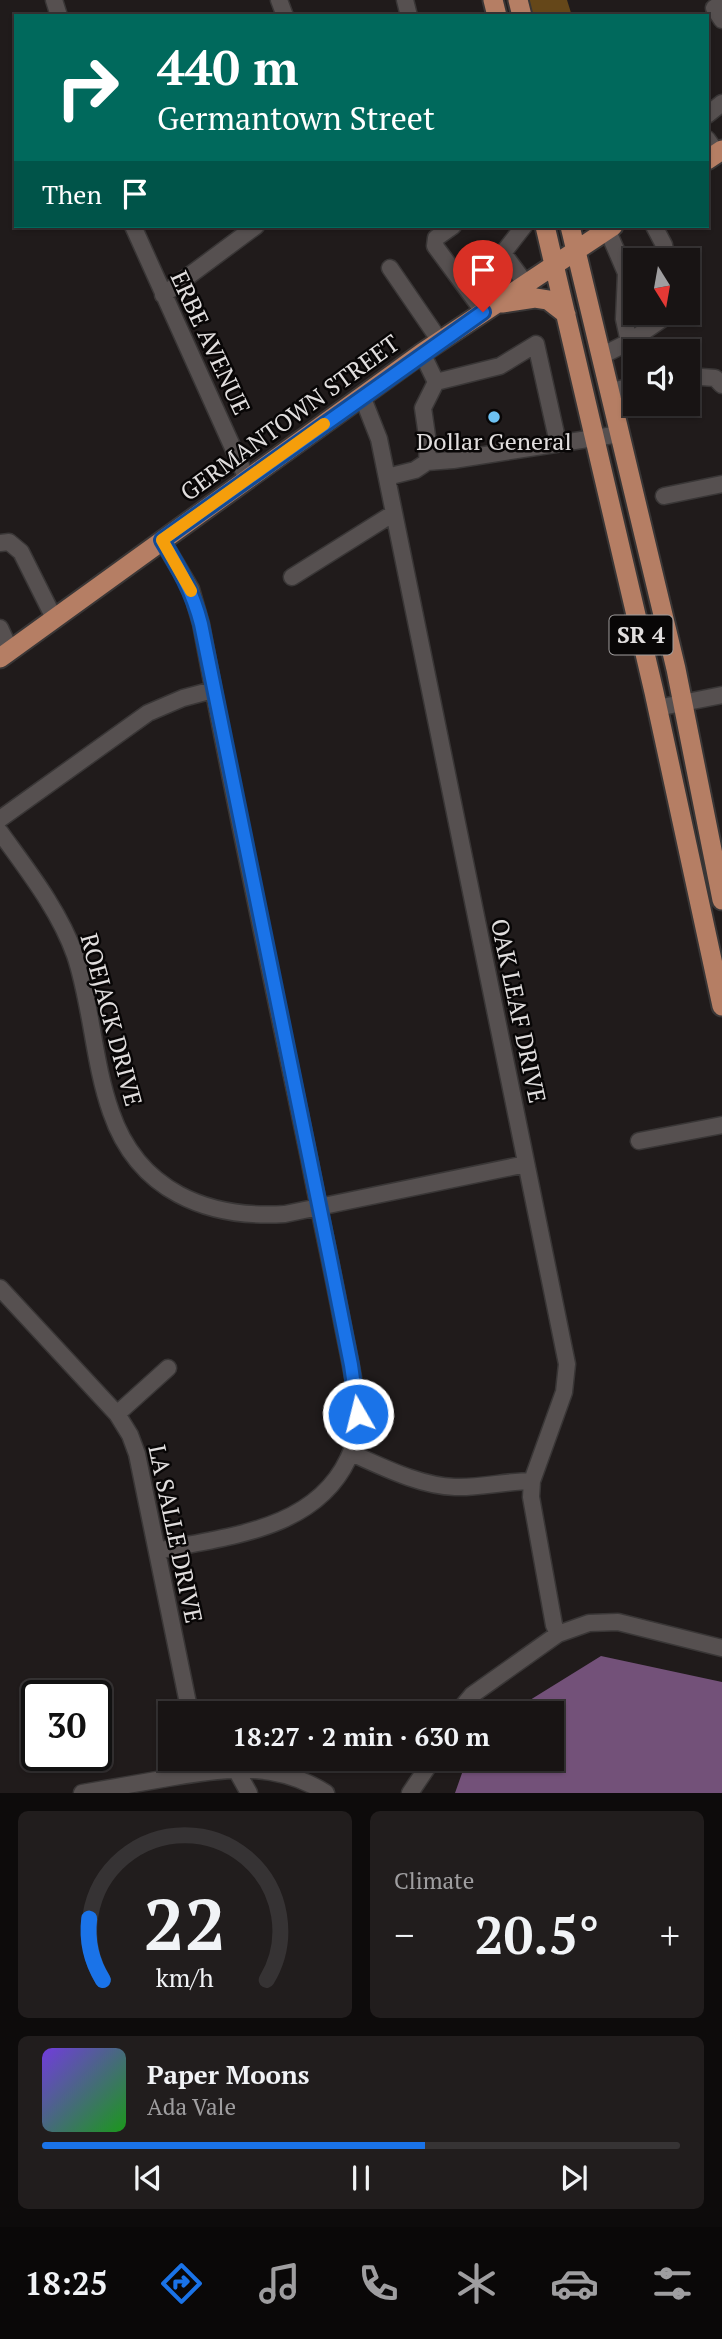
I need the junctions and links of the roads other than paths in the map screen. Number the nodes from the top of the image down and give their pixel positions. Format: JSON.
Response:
{"nodes":[{"id":1,"x":722,"y":3,"type":"edge"},
{"id":2,"x":722,"y":20,"type":"edge"},
{"id":3,"x":134,"y":228,"type":"edge"},
{"id":4,"x":253,"y":228,"type":"edge"},
{"id":5,"x":450,"y":228,"type":"edge"},
{"id":6,"x":522,"y":228,"type":"edge"},
{"id":7,"x":545,"y":228,"type":"edge"},
{"id":8,"x":570,"y":228,"type":"edge"},
{"id":9,"x":610,"y":228,"type":"edge"},
{"id":10,"x":655,"y":228,"type":"edge"},
{"id":11,"x":665,"y":248,"type":"edge"},
{"id":12,"x":576,"y":251,"type":"junction"},
{"id":13,"x":503,"y":253,"type":"junction"},
{"id":14,"x":623,"y":258,"type":"edge"},
{"id":15,"x":554,"y":265,"type":"junction"},
{"id":16,"x":390,"y":268,"type":"dead end"},
{"id":17,"x":461,"y":281,"type":"junction"},
{"id":18,"x":526,"y":284,"type":"junction"},
{"id":19,"x":163,"y":295,"type":"junction"},
{"id":20,"x":488,"y":308,"type":"junction"},
{"id":21,"x":566,"y":314,"type":"junction"},
{"id":22,"x":652,"y":326,"type":"edge"},
{"id":23,"x":633,"y":339,"type":"edge"},
{"id":24,"x":440,"y":341,"type":"junction"},
{"id":25,"x":623,"y":345,"type":"edge"},
{"id":26,"x":422,"y":353,"type":"junction"},
{"id":27,"x":601,"y":356,"type":"junction"},
{"id":28,"x":700,"y":377,"type":"edge"},
{"id":29,"x":436,"y":382,"type":"junction"},
{"id":30,"x":722,"y":385,"type":"edge"},
{"id":31,"x":623,"y":388,"type":"edge"},
{"id":32,"x":610,"y":391,"type":"junction"},
{"id":33,"x":362,"y":396,"type":"junction"},
{"id":34,"x":620,"y":434,"type":"junction"},
{"id":35,"x":595,"y":439,"type":"junction"},
{"id":36,"x":558,"y":443,"type":"junction"},
{"id":37,"x":427,"y":462,"type":"junction"},
{"id":38,"x":387,"y":477,"type":"junction"},
{"id":39,"x":247,"y":479,"type":"junction"},
{"id":40,"x":722,"y":484,"type":"edge"},
{"id":41,"x":664,"y":496,"type":"dead end"},
{"id":42,"x":394,"y":513,"type":"junction"},
{"id":43,"x":162,"y":540,"type":"junction"},
{"id":44,"x":0,"y":543,"type":"edge"},
{"id":45,"x":292,"y":577,"type":"dead end"},
{"id":46,"x":54,"y":618,"type":"junction"},
{"id":47,"x":0,"y":628,"type":"edge"},
{"id":48,"x":5,"y":654,"type":"edge"},
{"id":49,"x":214,"y":690,"type":"junction"},
{"id":50,"x":722,"y":695,"type":"edge"},
{"id":51,"x":683,"y":702,"type":"junction"},
{"id":52,"x":657,"y":708,"type":"junction"},
{"id":53,"x":0,"y":819,"type":"edge"},
{"id":54,"x":0,"y":832,"type":"edge"},
{"id":55,"x":722,"y":900,"type":"edge"},
{"id":56,"x":722,"y":1006,"type":"edge"},
{"id":57,"x":722,"y":1125,"type":"edge"},
{"id":58,"x":639,"y":1141,"type":"dead end"},
{"id":59,"x":526,"y":1164,"type":"junction"},
{"id":60,"x":319,"y":1208,"type":"junction"},
{"id":61,"x":3,"y":1298,"type":"edge"},
{"id":62,"x":168,"y":1368,"type":"dead end"},
{"id":63,"x":117,"y":1414,"type":"junction"},
{"id":64,"x":351,"y":1454,"type":"junction"},
{"id":65,"x":532,"y":1481,"type":"junction"},
{"id":66,"x":157,"y":1551,"type":"junction"},
{"id":67,"x":558,"y":1634,"type":"junction"},
{"id":68,"x":722,"y":1648,"type":"edge"},
{"id":69,"x":188,"y":1701,"type":"edge"},
{"id":70,"x":467,"y":1701,"type":"edge"},
{"id":71,"x":185,"y":1771,"type":"edge"},
{"id":72,"x":237,"y":1771,"type":"edge"},
{"id":73,"x":269,"y":1771,"type":"edge"},
{"id":74,"x":425,"y":1771,"type":"edge"},
{"id":75,"x":138,"y":1788,"type":"edge"},
{"id":76,"x":82,"y":1793,"type":"edge"},
{"id":77,"x":249,"y":1793,"type":"edge"},
{"id":78,"x":326,"y":1793,"type":"edge"},
{"id":79,"x":410,"y":1793,"type":"edge"}],
"edges":[{"from":1,"to":2,"type":"street"},
{"from":3,"to":19,"type":"street","name":"ERBE AVENUE"},
{"from":4,"to":19,"type":"street"},
{"from":5,"to":17,"type":"street"},
{"from":6,"to":13,"type":"street"},
{"from":7,"to":15,"type":"main road"},
{"from":8,"to":12,"type":"main road"},
{"from":9,"to":12,"type":"main road","name":"GERMANTOWN STREET"},
{"from":9,"to":14,"type":"street"},
{"from":10,"to":11,"type":"street"},
{"from":12,"to":15,"type":"main road","name":"GERMANTOWN STREET"},
{"from":12,"to":27,"type":"main road","number":"SR 4"},
{"from":13,"to":17,"type":"street"},
{"from":13,"to":18,"type":"street"},
{"from":15,"to":18,"type":"main road","name":"GERMANTOWN STREET"},
{"from":15,"to":21,"type":"main road","number":"SR 4"},
{"from":16,"to":24,"type":"street"},
{"from":17,"to":20,"type":"street"},
{"from":18,"to":20,"type":"main road","name":"GERMANTOWN STREET"},
{"from":19,"to":39,"type":"street","name":"ERBE AVENUE"},
{"from":20,"to":21,"type":"main road"},
{"from":20,"to":24,"type":"main road","name":"GERMANTOWN STREET"},
{"from":21,"to":35,"type":"main road","number":"SR 4"},
{"from":22,"to":23,"type":"street"},
{"from":24,"to":26,"type":"main road","name":"GERMANTOWN STREET"},
{"from":25,"to":27,"type":"street"},
{"from":26,"to":29,"type":"street"},
{"from":26,"to":33,"type":"main road","name":"GERMANTOWN STREET"},
{"from":27,"to":32,"type":"main road","number":"SR 4"},
{"from":28,"to":30,"type":"street"},
{"from":29,"to":36,"type":"street"},
{"from":29,"to":37,"type":"street"},
{"from":31,"to":32,"type":"street"},
{"from":32,"to":34,"type":"main road","number":"SR 4"},
{"from":33,"to":38,"type":"street","name":"OAK LEAF DRIVE"},
{"from":33,"to":39,"type":"main road","name":"GERMANTOWN STREET"},
{"from":34,"to":35,"type":"street"},
{"from":34,"to":51,"type":"main road","number":"SR 4"},
{"from":35,"to":36,"type":"street"},
{"from":35,"to":52,"type":"main road","number":"SR 4"},
{"from":36,"to":37,"type":"street"},
{"from":37,"to":38,"type":"street"},
{"from":38,"to":42,"type":"street","name":"OAK LEAF DRIVE"},
{"from":39,"to":43,"type":"main road","name":"GERMANTOWN STREET"},
{"from":40,"to":41,"type":"street"},
{"from":42,"to":45,"type":"street"},
{"from":42,"to":59,"type":"street","name":"OAK LEAF DRIVE"},
{"from":43,"to":46,"type":"main road","name":"GERMANTOWN STREET"},
{"from":43,"to":49,"type":"street"},
{"from":44,"to":46,"type":"street"},
{"from":46,"to":48,"type":"main road","name":"GERMANTOWN STREET"},
{"from":47,"to":48,"type":"street"},
{"from":49,"to":53,"type":"street"},
{"from":49,"to":60,"type":"street"},
{"from":50,"to":51,"type":"street"},
{"from":51,"to":52,"type":"street"},
{"from":51,"to":55,"type":"main road","number":"SR 4"},
{"from":52,"to":56,"type":"main road","number":"SR 4"},
{"from":54,"to":60,"type":"street","name":"ROEJACK DRIVE"},
{"from":57,"to":58,"type":"street"},
{"from":59,"to":60,"type":"street","name":"ROEJACK DRIVE"},
{"from":59,"to":65,"type":"street","name":"OAK LEAF DRIVE"},
{"from":60,"to":64,"type":"street"},
{"from":61,"to":63,"type":"street","name":"LA SALLE DRIVE"},
{"from":62,"to":63,"type":"street"},
{"from":63,"to":66,"type":"street","name":"LA SALLE DRIVE"},
{"from":64,"to":65,"type":"street"},
{"from":64,"to":66,"type":"street"},
{"from":65,"to":67,"type":"street","name":"OAK LEAF DRIVE"},
{"from":66,"to":69,"type":"street","name":"LA SALLE DRIVE"},
{"from":67,"to":68,"type":"street"},
{"from":67,"to":70,"type":"street"},
{"from":71,"to":75,"type":"street"},
{"from":72,"to":77,"type":"street"},
{"from":73,"to":78,"type":"street"},
{"from":74,"to":79,"type":"street"},
{"from":75,"to":76,"type":"street"}]}
